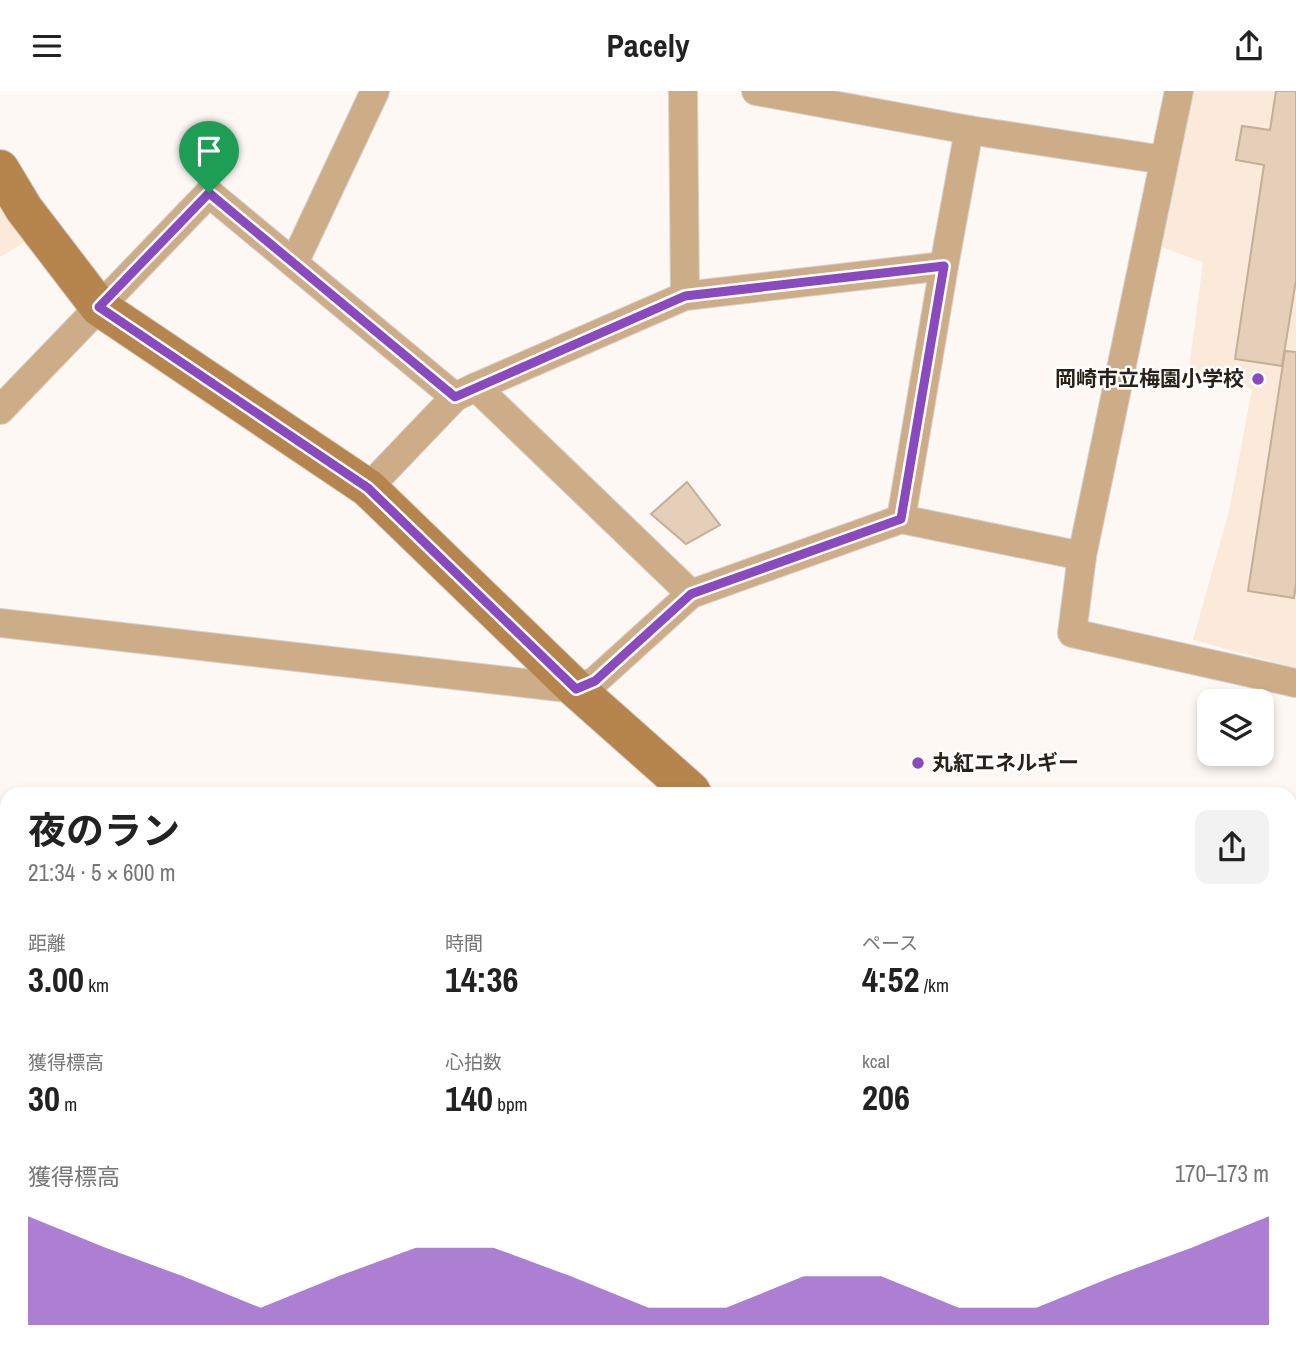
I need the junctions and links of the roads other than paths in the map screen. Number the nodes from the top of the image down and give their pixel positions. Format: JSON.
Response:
{"nodes":[{"id":1,"x":375,"y":91,"type":"edge"},
{"id":2,"x":683,"y":91,"type":"edge"},
{"id":3,"x":756,"y":91,"type":"edge"},
{"id":4,"x":1179,"y":91,"type":"edge"},
{"id":5,"x":969,"y":130,"type":"junction"},
{"id":6,"x":1164,"y":160,"type":"junction"},
{"id":7,"x":0,"y":169,"type":"edge"},
{"id":8,"x":294,"y":263,"type":"junction"},
{"id":9,"x":944,"y":266,"type":"junction"},
{"id":10,"x":685,"y":296,"type":"junction"},
{"id":11,"x":99,"y":307,"type":"junction"},
{"id":12,"x":466,"y":392,"type":"junction"},
{"id":13,"x":0,"y":410,"type":"edge"},
{"id":14,"x":368,"y":488,"type":"junction"},
{"id":15,"x":901,"y":519,"type":"junction"},
{"id":16,"x":1082,"y":556,"type":"junction"},
{"id":17,"x":691,"y":594,"type":"junction"},
{"id":18,"x":0,"y":623,"type":"edge"},
{"id":19,"x":1296,"y":683,"type":"edge"},
{"id":20,"x":576,"y":689,"type":"junction"},
{"id":21,"x":686,"y":787,"type":"edge"}],
"edges":[{"from":1,"to":8,"type":"street"},
{"from":2,"to":10,"type":"street"},
{"from":3,"to":5,"type":"street"},
{"from":4,"to":6,"type":"street"},
{"from":5,"to":6,"type":"street"},
{"from":5,"to":9,"type":"street"},
{"from":6,"to":16,"type":"street"},
{"from":7,"to":11,"type":"main road"},
{"from":8,"to":11,"type":"street"},
{"from":8,"to":12,"type":"street"},
{"from":9,"to":10,"type":"street"},
{"from":9,"to":15,"type":"street"},
{"from":10,"to":12,"type":"street"},
{"from":11,"to":13,"type":"street"},
{"from":11,"to":14,"type":"main road"},
{"from":12,"to":14,"type":"street"},
{"from":12,"to":17,"type":"street"},
{"from":14,"to":20,"type":"main road"},
{"from":15,"to":16,"type":"street"},
{"from":15,"to":17,"type":"street"},
{"from":16,"to":19,"type":"street"},
{"from":17,"to":20,"type":"street"},
{"from":18,"to":20,"type":"street"},
{"from":20,"to":21,"type":"main road"}]}
